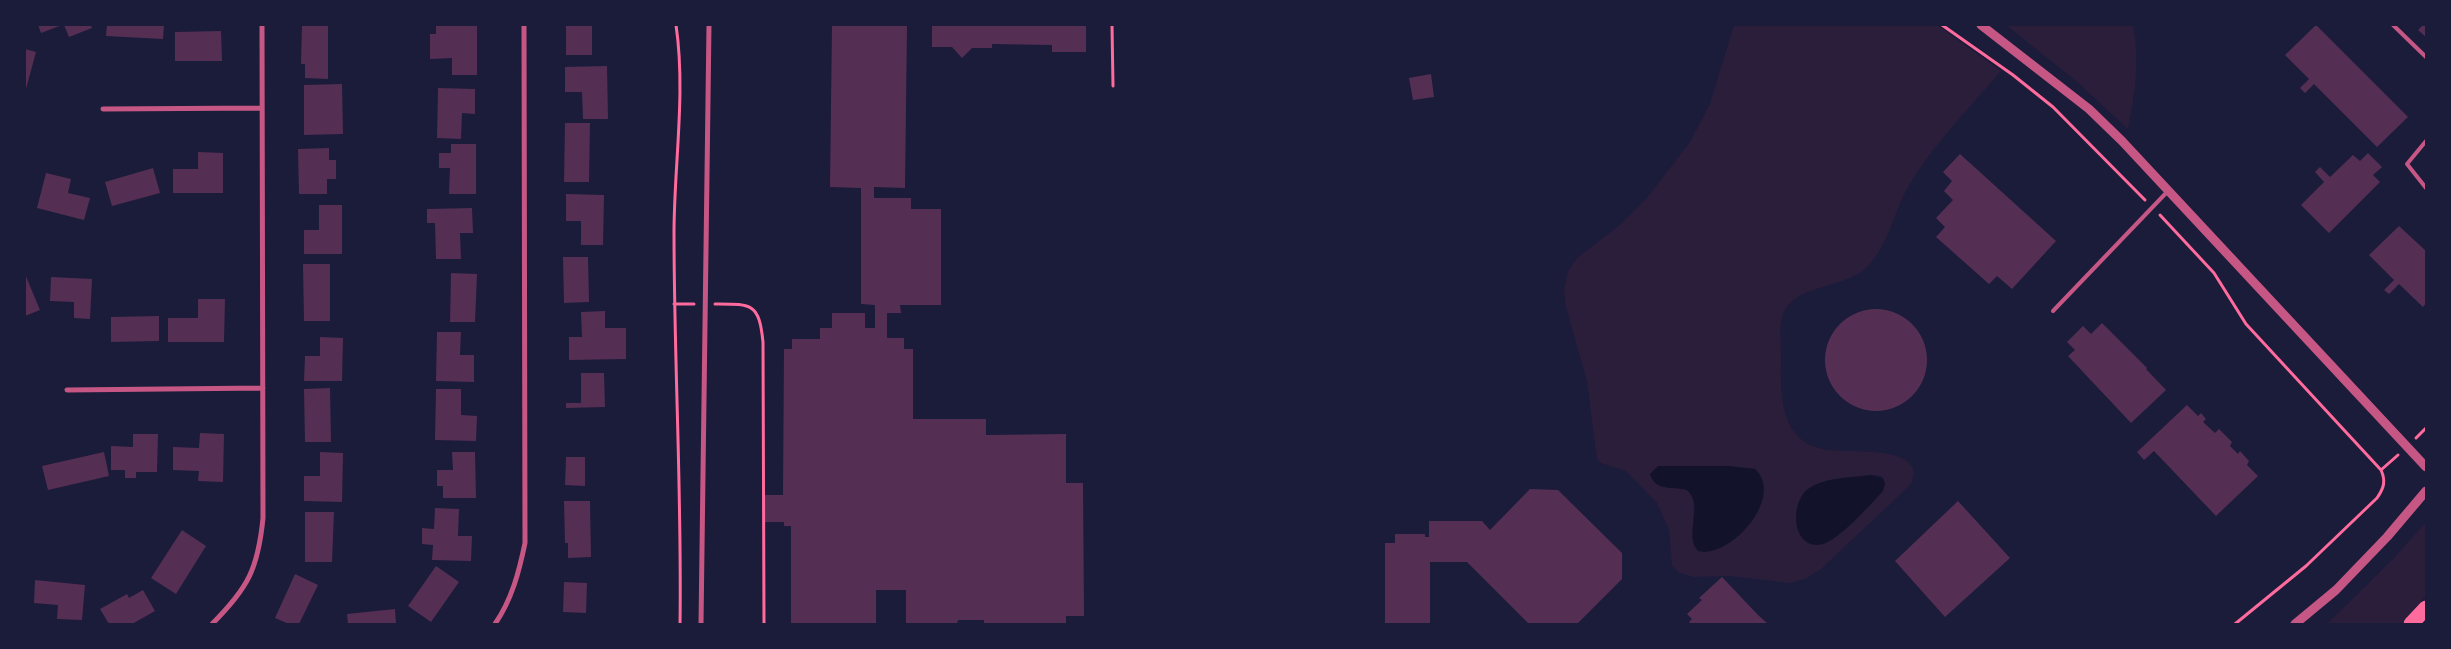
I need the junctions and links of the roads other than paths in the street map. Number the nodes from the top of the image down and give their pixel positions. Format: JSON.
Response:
{"nodes":[{"id":1,"x":262,"y":25,"type":"edge"},
{"id":2,"x":524,"y":25,"type":"edge"},
{"id":3,"x":710,"y":25,"type":"edge"},
{"id":4,"x":1981,"y":25,"type":"edge"},
{"id":5,"x":2393,"y":25,"type":"edge"},
{"id":6,"x":2426,"y":57,"type":"edge"},
{"id":7,"x":262,"y":108,"type":"junction"},
{"id":8,"x":102,"y":109,"type":"dead end"},
{"id":9,"x":2426,"y":141,"type":"edge"},
{"id":10,"x":2426,"y":188,"type":"edge"},
{"id":11,"x":2169,"y":190,"type":"junction"},
{"id":12,"x":2053,"y":311,"type":"dead end"},
{"id":13,"x":263,"y":388,"type":"junction"},
{"id":14,"x":67,"y":390,"type":"dead end"},
{"id":15,"x":2426,"y":467,"type":"edge"},
{"id":16,"x":2426,"y":491,"type":"edge"},
{"id":17,"x":2426,"y":608,"type":"edge"},
{"id":18,"x":212,"y":624,"type":"edge"},
{"id":19,"x":495,"y":624,"type":"edge"},
{"id":20,"x":701,"y":624,"type":"edge"},
{"id":21,"x":2295,"y":624,"type":"edge"},
{"id":22,"x":2411,"y":624,"type":"edge"}],
"edges":[{"from":1,"to":7,"type":"street"},
{"from":2,"to":19,"type":"street"},
{"from":3,"to":20,"type":"street"},
{"from":4,"to":11,"type":"street"},
{"from":5,"to":6,"type":"lane"},
{"from":7,"to":8,"type":"street"},
{"from":7,"to":13,"type":"street"},
{"from":9,"to":10,"type":"lane"},
{"from":11,"to":12,"type":"lane"},
{"from":11,"to":15,"type":"street"},
{"from":13,"to":14,"type":"street"},
{"from":13,"to":18,"type":"street"},
{"from":16,"to":21,"type":"street"},
{"from":17,"to":22,"type":"highway"}]}
